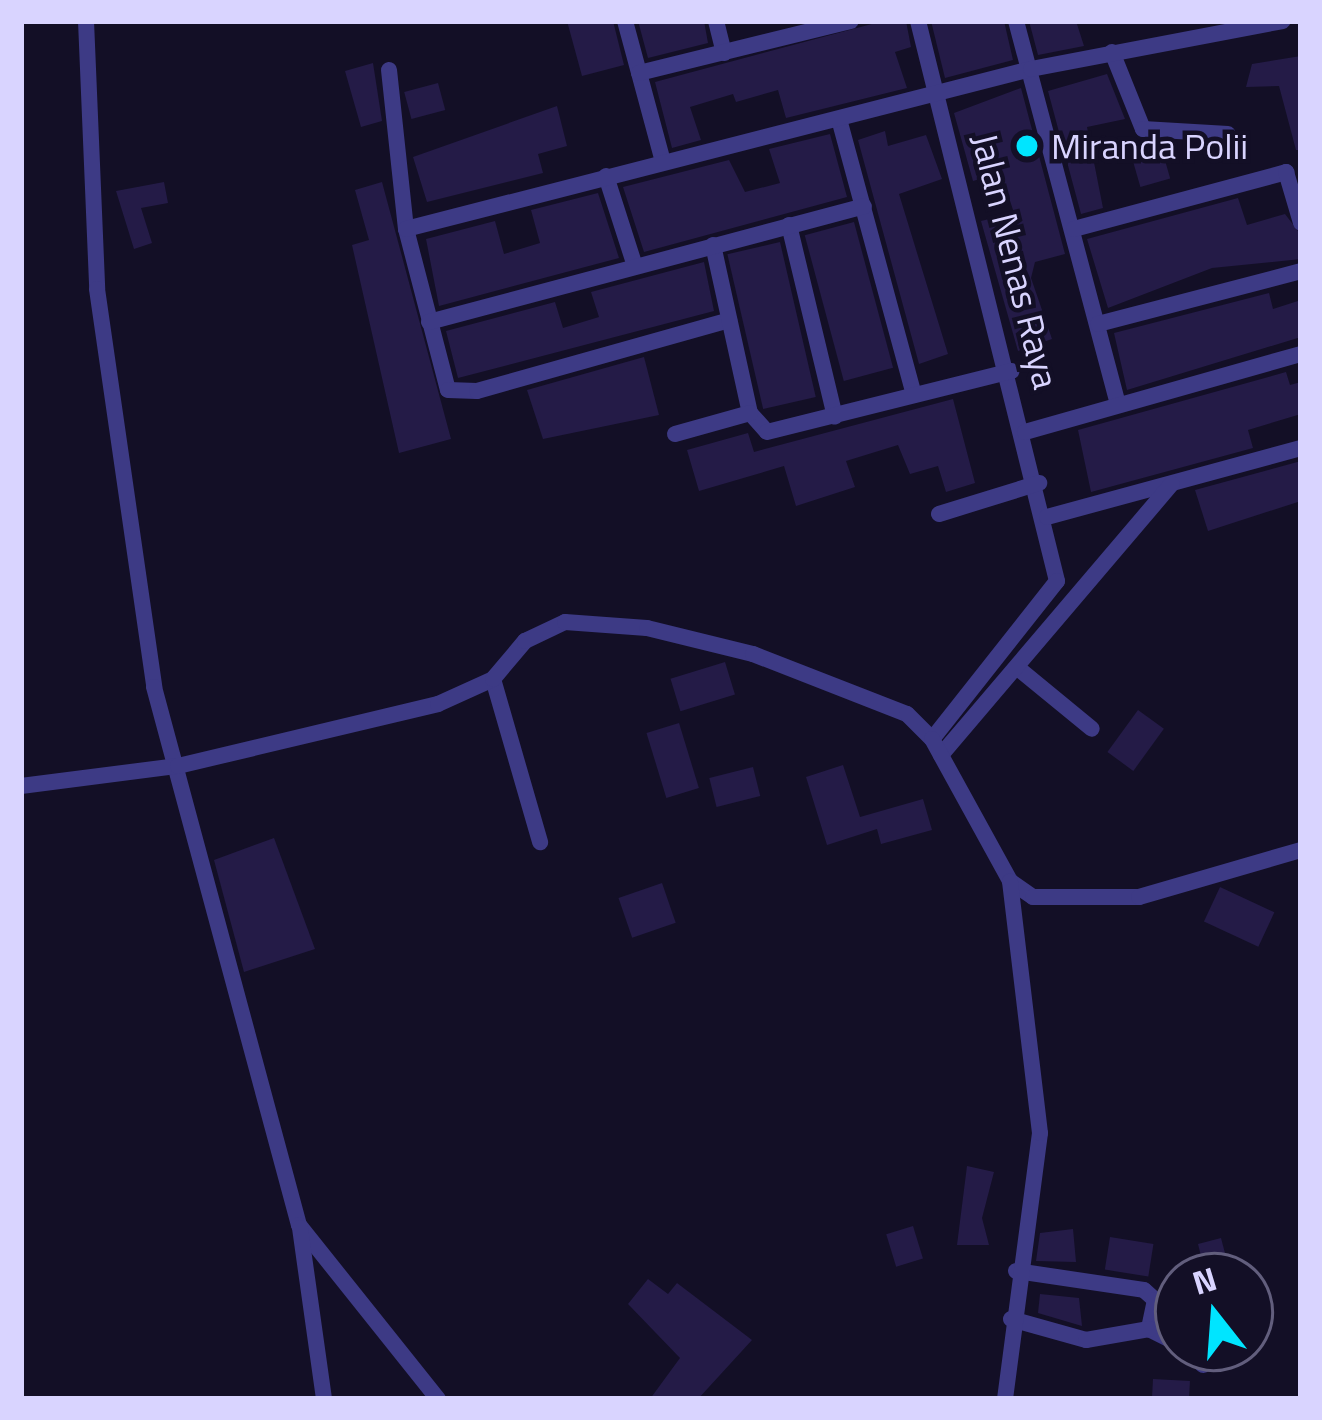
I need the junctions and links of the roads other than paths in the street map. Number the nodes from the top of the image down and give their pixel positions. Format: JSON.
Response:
{"nodes":[{"id":1,"x":86,"y":21,"type":"edge"},
{"id":2,"x":626,"y":21,"type":"edge"},
{"id":3,"x":716,"y":21,"type":"edge"},
{"id":4,"x":851,"y":21,"type":"edge"},
{"id":5,"x":918,"y":21,"type":"edge"},
{"id":6,"x":1016,"y":21,"type":"edge"},
{"id":7,"x":1282,"y":21,"type":"edge"},
{"id":8,"x":829,"y":24,"type":"edge"},
{"id":9,"x":1112,"y":52,"type":"junction"},
{"id":10,"x":724,"y":53,"type":"junction"},
{"id":11,"x":1031,"y":69,"type":"junction"},
{"id":12,"x":389,"y":70,"type":"dead end"},
{"id":13,"x":639,"y":73,"type":"junction"},
{"id":14,"x":939,"y":93,"type":"junction"},
{"id":15,"x":839,"y":118,"type":"junction"},
{"id":16,"x":1228,"y":134,"type":"dead end"},
{"id":17,"x":663,"y":162,"type":"junction"},
{"id":18,"x":606,"y":176,"type":"junction"},
{"id":19,"x":864,"y":206,"type":"junction"},
{"id":20,"x":1301,"y":223,"type":"edge"},
{"id":21,"x":789,"y":225,"type":"junction"},
{"id":22,"x":406,"y":229,"type":"junction"},
{"id":23,"x":1074,"y":230,"type":"junction"},
{"id":24,"x":713,"y":245,"type":"junction"},
{"id":25,"x":634,"y":263,"type":"junction"},
{"id":26,"x":1301,"y":271,"type":"edge"},
{"id":27,"x":729,"y":320,"type":"junction"},
{"id":28,"x":429,"y":322,"type":"junction"},
{"id":29,"x":1098,"y":324,"type":"junction"},
{"id":30,"x":1301,"y":355,"type":"edge"},
{"id":31,"x":1011,"y":371,"type":"junction"},
{"id":32,"x":914,"y":395,"type":"junction"},
{"id":33,"x":1118,"y":401,"type":"junction"},
{"id":34,"x":750,"y":413,"type":"junction"},
{"id":35,"x":836,"y":417,"type":"junction"},
{"id":36,"x":1025,"y":433,"type":"junction"},
{"id":37,"x":675,"y":434,"type":"dead end"},
{"id":38,"x":1301,"y":448,"type":"edge"},
{"id":39,"x":1039,"y":483,"type":"junction"},
{"id":40,"x":1172,"y":484,"type":"junction"},
{"id":41,"x":939,"y":514,"type":"dead end"},
{"id":42,"x":1047,"y":517,"type":"junction"},
{"id":43,"x":1057,"y":581,"type":"junction"},
{"id":44,"x":1076,"y":593,"type":"junction"},
{"id":45,"x":1019,"y":669,"type":"junction"},
{"id":46,"x":493,"y":679,"type":"junction"},
{"id":47,"x":1092,"y":729,"type":"dead end"},
{"id":48,"x":937,"y":747,"type":"junction"},
{"id":49,"x":178,"y":766,"type":"junction"},
{"id":50,"x":21,"y":786,"type":"edge"},
{"id":51,"x":540,"y":842,"type":"dead end"},
{"id":52,"x":1301,"y":850,"type":"edge"},
{"id":53,"x":1010,"y":881,"type":"junction"},
{"id":54,"x":299,"y":1225,"type":"junction"},
{"id":55,"x":1016,"y":1270,"type":"junction"},
{"id":56,"x":1011,"y":1319,"type":"junction"},
{"id":57,"x":1148,"y":1329,"type":"junction"},
{"id":58,"x":1154,"y":1332,"type":"edge"},
{"id":59,"x":324,"y":1399,"type":"edge"},
{"id":60,"x":438,"y":1399,"type":"edge"},
{"id":61,"x":1005,"y":1399,"type":"edge"}],
"edges":[{"from":1,"to":49,"type":"street"},
{"from":2,"to":13,"type":"street"},
{"from":3,"to":10,"type":"street"},
{"from":4,"to":8,"type":"street"},
{"from":5,"to":14,"type":"street","name":"Jalan Nenas Raya"},
{"from":6,"to":11,"type":"street"},
{"from":7,"to":9,"type":"street"},
{"from":8,"to":10,"type":"street"},
{"from":9,"to":11,"type":"street"},
{"from":9,"to":16,"type":"street"},
{"from":10,"to":13,"type":"street"},
{"from":11,"to":14,"type":"street"},
{"from":11,"to":23,"type":"street"},
{"from":12,"to":22,"type":"street"},
{"from":13,"to":17,"type":"street"},
{"from":14,"to":15,"type":"street"},
{"from":14,"to":31,"type":"street","name":"Jalan Nenas Raya"},
{"from":15,"to":17,"type":"street"},
{"from":15,"to":19,"type":"street"},
{"from":17,"to":18,"type":"street"},
{"from":18,"to":22,"type":"street"},
{"from":18,"to":25,"type":"street"},
{"from":19,"to":21,"type":"street"},
{"from":19,"to":32,"type":"street"},
{"from":20,"to":23,"type":"street"},
{"from":21,"to":24,"type":"street"},
{"from":21,"to":35,"type":"street"},
{"from":22,"to":28,"type":"street"},
{"from":23,"to":29,"type":"street"},
{"from":24,"to":25,"type":"street"},
{"from":24,"to":27,"type":"street"},
{"from":25,"to":28,"type":"street"},
{"from":26,"to":29,"type":"street"},
{"from":27,"to":28,"type":"street"},
{"from":27,"to":34,"type":"street"},
{"from":29,"to":33,"type":"street"},
{"from":30,"to":33,"type":"street"},
{"from":31,"to":32,"type":"street"},
{"from":31,"to":36,"type":"street","name":"Jalan Nenas Raya"},
{"from":32,"to":35,"type":"street"},
{"from":33,"to":36,"type":"street"},
{"from":34,"to":35,"type":"street"},
{"from":34,"to":37,"type":"street"},
{"from":36,"to":39,"type":"street","name":"Jalan Nenas Raya"},
{"from":38,"to":40,"type":"street"},
{"from":39,"to":41,"type":"street"},
{"from":39,"to":42,"type":"street","name":"Jalan Nenas Raya"},
{"from":40,"to":42,"type":"street"},
{"from":40,"to":44,"type":"street"},
{"from":42,"to":43,"type":"street","name":"Jalan Nenas Raya"},
{"from":43,"to":44,"type":"street"},
{"from":43,"to":48,"type":"street"},
{"from":44,"to":45,"type":"street"},
{"from":45,"to":47,"type":"street"},
{"from":45,"to":48,"type":"street"},
{"from":46,"to":48,"type":"street"},
{"from":46,"to":49,"type":"street"},
{"from":46,"to":51,"type":"street"},
{"from":48,"to":53,"type":"street"},
{"from":49,"to":50,"type":"street"},
{"from":49,"to":54,"type":"street"},
{"from":52,"to":53,"type":"street"},
{"from":53,"to":55,"type":"street"},
{"from":54,"to":59,"type":"street"},
{"from":54,"to":60,"type":"street"},
{"from":55,"to":56,"type":"street"},
{"from":55,"to":57,"type":"street"},
{"from":56,"to":57,"type":"street"},
{"from":56,"to":61,"type":"street"},
{"from":57,"to":58,"type":"street"}]}
